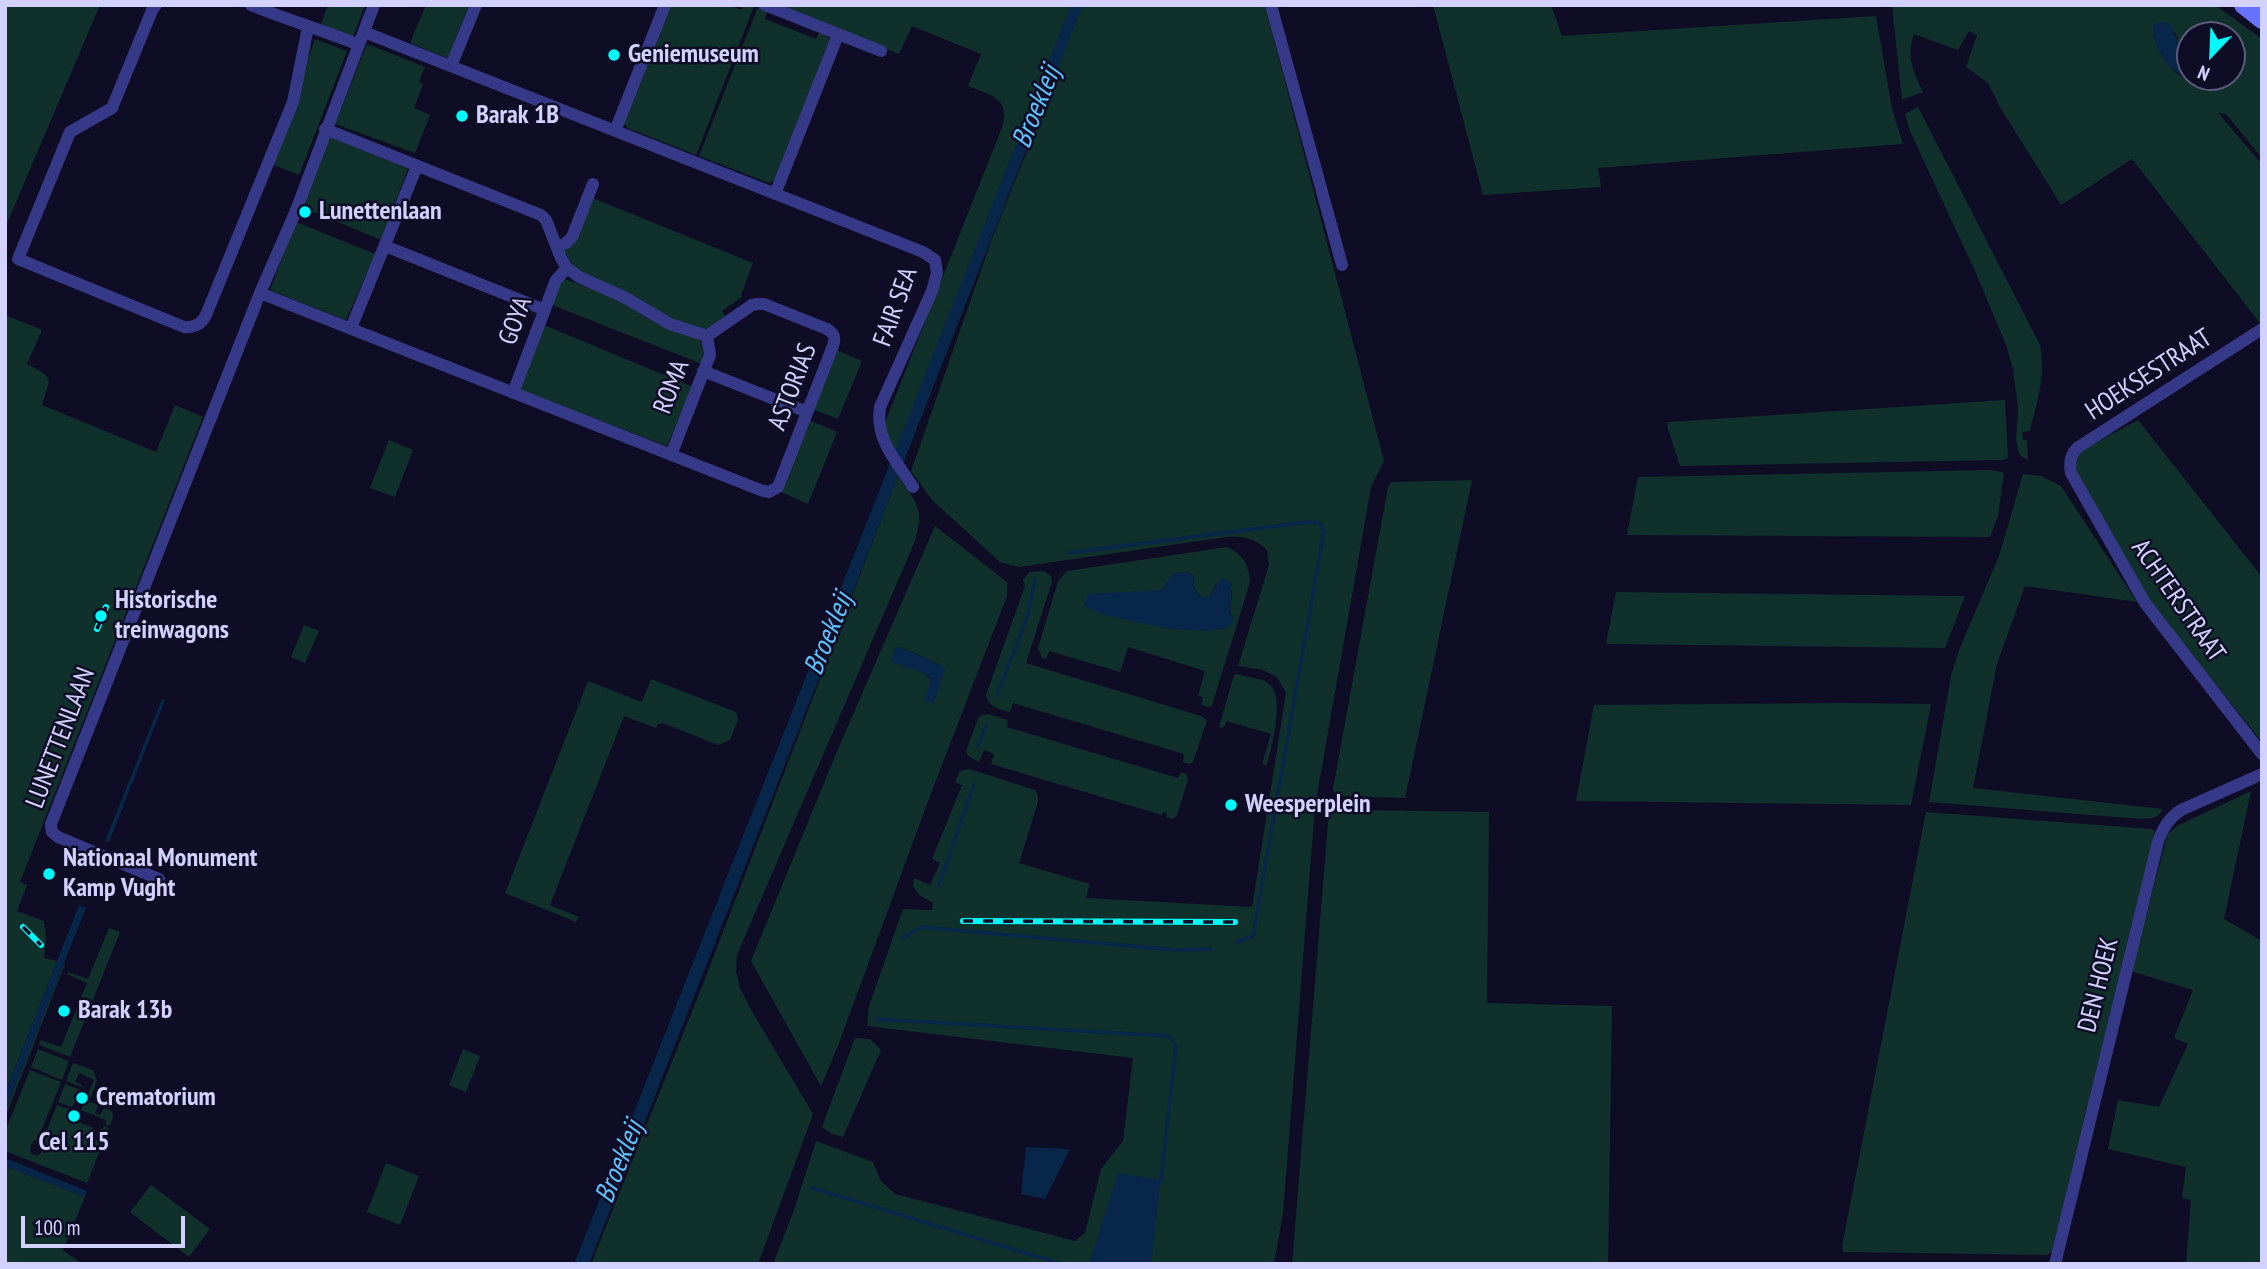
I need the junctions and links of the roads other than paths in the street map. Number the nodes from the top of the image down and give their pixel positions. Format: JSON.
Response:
{"nodes":[{"id":1,"x":156,"y":5,"type":"edge"},
{"id":2,"x":251,"y":5,"type":"edge"},
{"id":3,"x":374,"y":5,"type":"edge"},
{"id":4,"x":476,"y":5,"type":"edge"},
{"id":5,"x":665,"y":5,"type":"edge"},
{"id":6,"x":765,"y":5,"type":"edge"},
{"id":7,"x":1272,"y":5,"type":"edge"},
{"id":8,"x":2243,"y":5,"type":"edge"},
{"id":9,"x":2262,"y":20,"type":"edge"},
{"id":10,"x":309,"y":27,"type":"junction"},
{"id":11,"x":364,"y":32,"type":"junction"},
{"id":12,"x":838,"y":35,"type":"junction"},
{"id":13,"x":359,"y":45,"type":"junction"},
{"id":14,"x":881,"y":51,"type":"dead end"},
{"id":15,"x":451,"y":66,"type":"junction"},
{"id":16,"x":326,"y":129,"type":"junction"},
{"id":17,"x":615,"y":131,"type":"junction"},
{"id":18,"x":417,"y":166,"type":"junction"},
{"id":19,"x":593,"y":184,"type":"dead end"},
{"id":20,"x":775,"y":194,"type":"junction"},
{"id":21,"x":385,"y":246,"type":"junction"},
{"id":22,"x":558,"y":247,"type":"junction"},
{"id":23,"x":1342,"y":265,"type":"dead end"},
{"id":24,"x":567,"y":268,"type":"junction"},
{"id":25,"x":260,"y":293,"type":"junction"},
{"id":26,"x":545,"y":310,"type":"junction"},
{"id":27,"x":351,"y":328,"type":"junction"},
{"id":28,"x":2262,"y":329,"type":"edge"},
{"id":29,"x":707,"y":336,"type":"junction"},
{"id":30,"x":703,"y":371,"type":"junction"},
{"id":31,"x":513,"y":393,"type":"junction"},
{"id":32,"x":807,"y":412,"type":"junction"},
{"id":33,"x":671,"y":455,"type":"junction"},
{"id":34,"x":2070,"y":466,"type":"joint"},
{"id":35,"x":913,"y":487,"type":"dead end"},
{"id":36,"x":2262,"y":754,"type":"edge"},
{"id":37,"x":2262,"y":774,"type":"edge"},
{"id":38,"x":159,"y":879,"type":"dead end"},
{"id":39,"x":2055,"y":1264,"type":"edge"}],
"edges":[{"from":1,"to":10,"type":"street"},
{"from":2,"to":10,"type":"street"},
{"from":3,"to":11,"type":"street","name":"LUNETTENLAAN"},
{"from":4,"to":15,"type":"street"},
{"from":5,"to":17,"type":"street"},
{"from":6,"to":12,"type":"street"},
{"from":7,"to":23,"type":"street"},
{"from":8,"to":9,"type":"main road"},
{"from":10,"to":13,"type":"street"},
{"from":11,"to":13,"type":"street","name":"LUNETTENLAAN"},
{"from":11,"to":15,"type":"street"},
{"from":12,"to":14,"type":"street"},
{"from":12,"to":20,"type":"street"},
{"from":13,"to":16,"type":"street","name":"LUNETTENLAAN"},
{"from":15,"to":17,"type":"street"},
{"from":16,"to":18,"type":"street"},
{"from":16,"to":25,"type":"street","name":"LUNETTENLAAN"},
{"from":17,"to":20,"type":"street"},
{"from":18,"to":21,"type":"street"},
{"from":18,"to":22,"type":"street"},
{"from":19,"to":22,"type":"street"},
{"from":20,"to":35,"type":"street","name":"FAIR SEA"},
{"from":21,"to":26,"type":"street"},
{"from":21,"to":27,"type":"street"},
{"from":22,"to":24,"type":"street"},
{"from":24,"to":26,"type":"street","name":"GOYA"},
{"from":24,"to":29,"type":"street"},
{"from":25,"to":27,"type":"street","name":"ASTORIAS"},
{"from":25,"to":38,"type":"street","name":"LUNETTENLAAN"},
{"from":26,"to":31,"type":"street","name":"GOYA"},
{"from":27,"to":31,"type":"street","name":"ASTORIAS"},
{"from":28,"to":34,"type":"street","name":"HOEKSESTRAAT"},
{"from":29,"to":30,"type":"street","name":"ROMA"},
{"from":29,"to":32,"type":"street","name":"ASTORIAS"},
{"from":30,"to":32,"type":"street"},
{"from":30,"to":33,"type":"street","name":"ROMA"},
{"from":31,"to":33,"type":"street","name":"ASTORIAS"},
{"from":32,"to":33,"type":"street","name":"ASTORIAS"},
{"from":34,"to":36,"type":"street","name":"ACHTERSTRAAT"},
{"from":37,"to":39,"type":"street","name":"DEN HOEK"}]}
